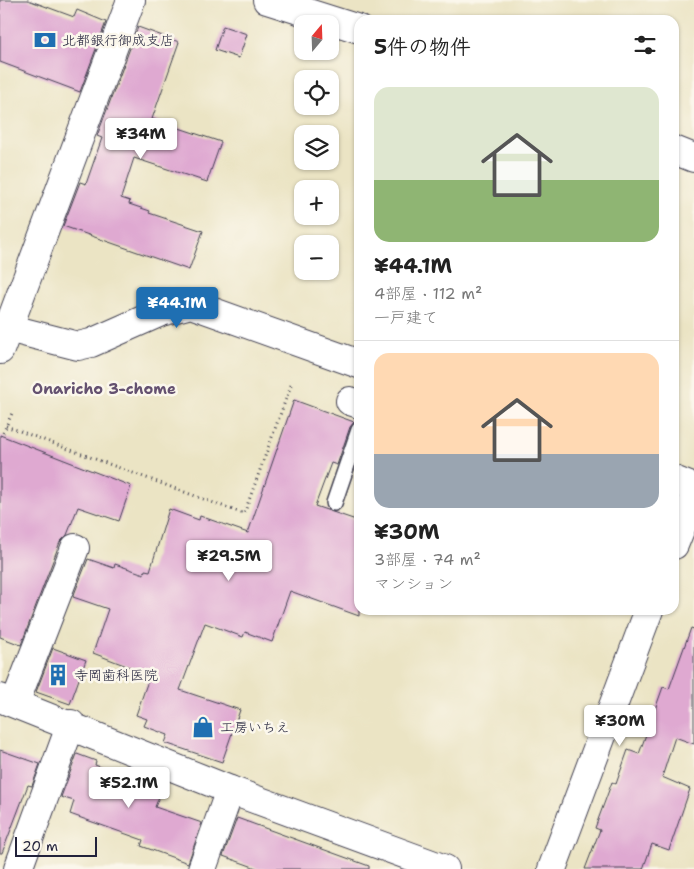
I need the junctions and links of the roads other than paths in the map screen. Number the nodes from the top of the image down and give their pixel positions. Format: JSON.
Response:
{"nodes":[{"id":1,"x":131,"y":0,"type":"edge"},
{"id":2,"x":267,"y":0,"type":"edge"},
{"id":3,"x":354,"y":27,"type":"edge"},
{"id":4,"x":679,"y":152,"type":"edge"},
{"id":5,"x":694,"y":158,"type":"edge"},
{"id":6,"x":3,"y":335,"type":"edge"},
{"id":7,"x":354,"y":362,"type":"edge"},
{"id":8,"x":354,"y":445,"type":"edge"},
{"id":9,"x":679,"y":482,"type":"edge"},
{"id":10,"x":694,"y":488,"type":"edge"},
{"id":11,"x":694,"y":496,"type":"edge"},
{"id":12,"x":334,"y":504,"type":"dead end"},
{"id":13,"x":679,"y":533,"type":"edge"},
{"id":14,"x":75,"y":548,"type":"dead end"},
{"id":15,"x":647,"y":615,"type":"edge"},
{"id":16,"x":8,"y":701,"type":"edge"},
{"id":17,"x":71,"y":724,"type":"junction"},
{"id":18,"x":230,"y":790,"type":"junction"},
{"id":19,"x":18,"y":869,"type":"edge"},
{"id":20,"x":202,"y":869,"type":"edge"},
{"id":21,"x":445,"y":869,"type":"edge"},
{"id":22,"x":552,"y":869,"type":"edge"}],
"edges":[{"from":1,"to":6,"type":"street"},
{"from":2,"to":3,"type":"street"},
{"from":4,"to":5,"type":"street"},
{"from":6,"to":7,"type":"street"},
{"from":8,"to":12,"type":"lane"},
{"from":9,"to":10,"type":"street"},
{"from":11,"to":13,"type":"street"},
{"from":14,"to":16,"type":"street"},
{"from":15,"to":22,"type":"street"},
{"from":16,"to":17,"type":"street"},
{"from":17,"to":18,"type":"street"},
{"from":17,"to":19,"type":"street"},
{"from":18,"to":20,"type":"street"},
{"from":18,"to":21,"type":"street"}]}
